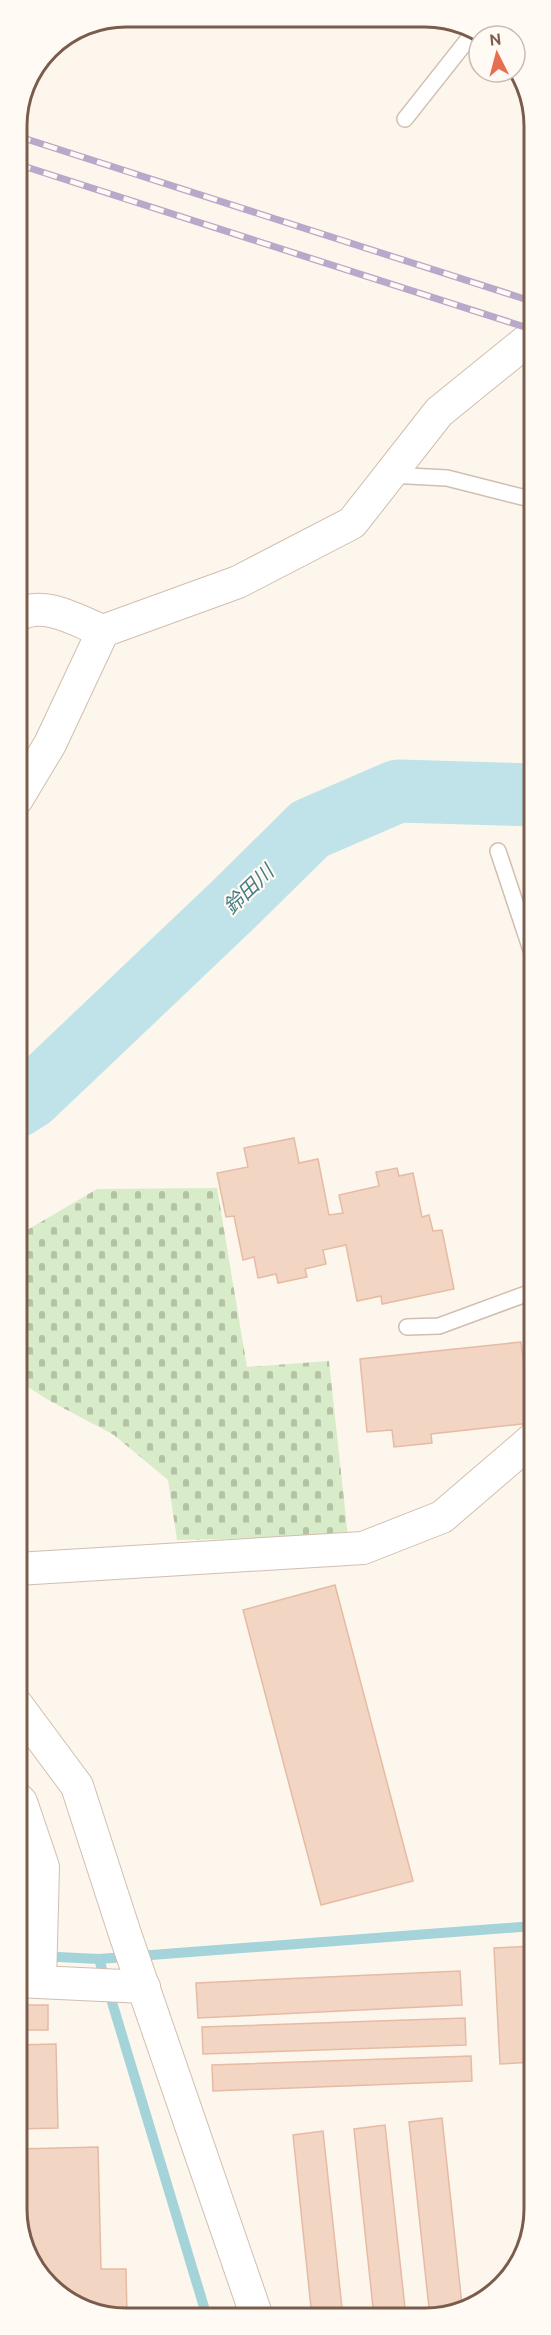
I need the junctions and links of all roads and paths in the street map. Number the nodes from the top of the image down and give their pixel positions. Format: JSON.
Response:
{"nodes":[{"id":1,"x":467,"y":41,"type":"edge"},
{"id":2,"x":405,"y":120,"type":"dead end"},
{"id":3,"x":524,"y":344,"type":"edge"},
{"id":4,"x":389,"y":476,"type":"junction"},
{"id":5,"x":524,"y":497,"type":"edge"},
{"id":6,"x":27,"y":611,"type":"edge"},
{"id":7,"x":104,"y":632,"type":"junction"},
{"id":8,"x":27,"y":782,"type":"edge"},
{"id":9,"x":498,"y":851,"type":"dead end"},
{"id":10,"x":524,"y":929,"type":"edge"},
{"id":11,"x":524,"y":1295,"type":"edge"},
{"id":12,"x":407,"y":1327,"type":"dead end"},
{"id":13,"x":524,"y":1446,"type":"edge"},
{"id":14,"x":27,"y":1568,"type":"edge"},
{"id":15,"x":27,"y":1718,"type":"edge"},
{"id":16,"x":27,"y":1749,"type":"edge"},
{"id":17,"x":64,"y":1768,"type":"junction"},
{"id":18,"x":27,"y":1820,"type":"edge"},
{"id":19,"x":33,"y":1981,"type":"edge"},
{"id":20,"x":139,"y":1985,"type":"junction"},
{"id":21,"x":254,"y":2308,"type":"edge"}],
"edges":[{"from":1,"to":2,"type":"lane"},
{"from":3,"to":4,"type":"street"},
{"from":4,"to":5,"type":"lane"},
{"from":4,"to":7,"type":"street"},
{"from":6,"to":7,"type":"street"},
{"from":7,"to":8,"type":"street"},
{"from":9,"to":10,"type":"lane"},
{"from":11,"to":12,"type":"lane"},
{"from":13,"to":14,"type":"street"},
{"from":15,"to":17,"type":"street"},
{"from":16,"to":17,"type":"street"},
{"from":17,"to":20,"type":"street"},
{"from":18,"to":19,"type":"street"},
{"from":19,"to":20,"type":"street"},
{"from":20,"to":21,"type":"street"}]}
